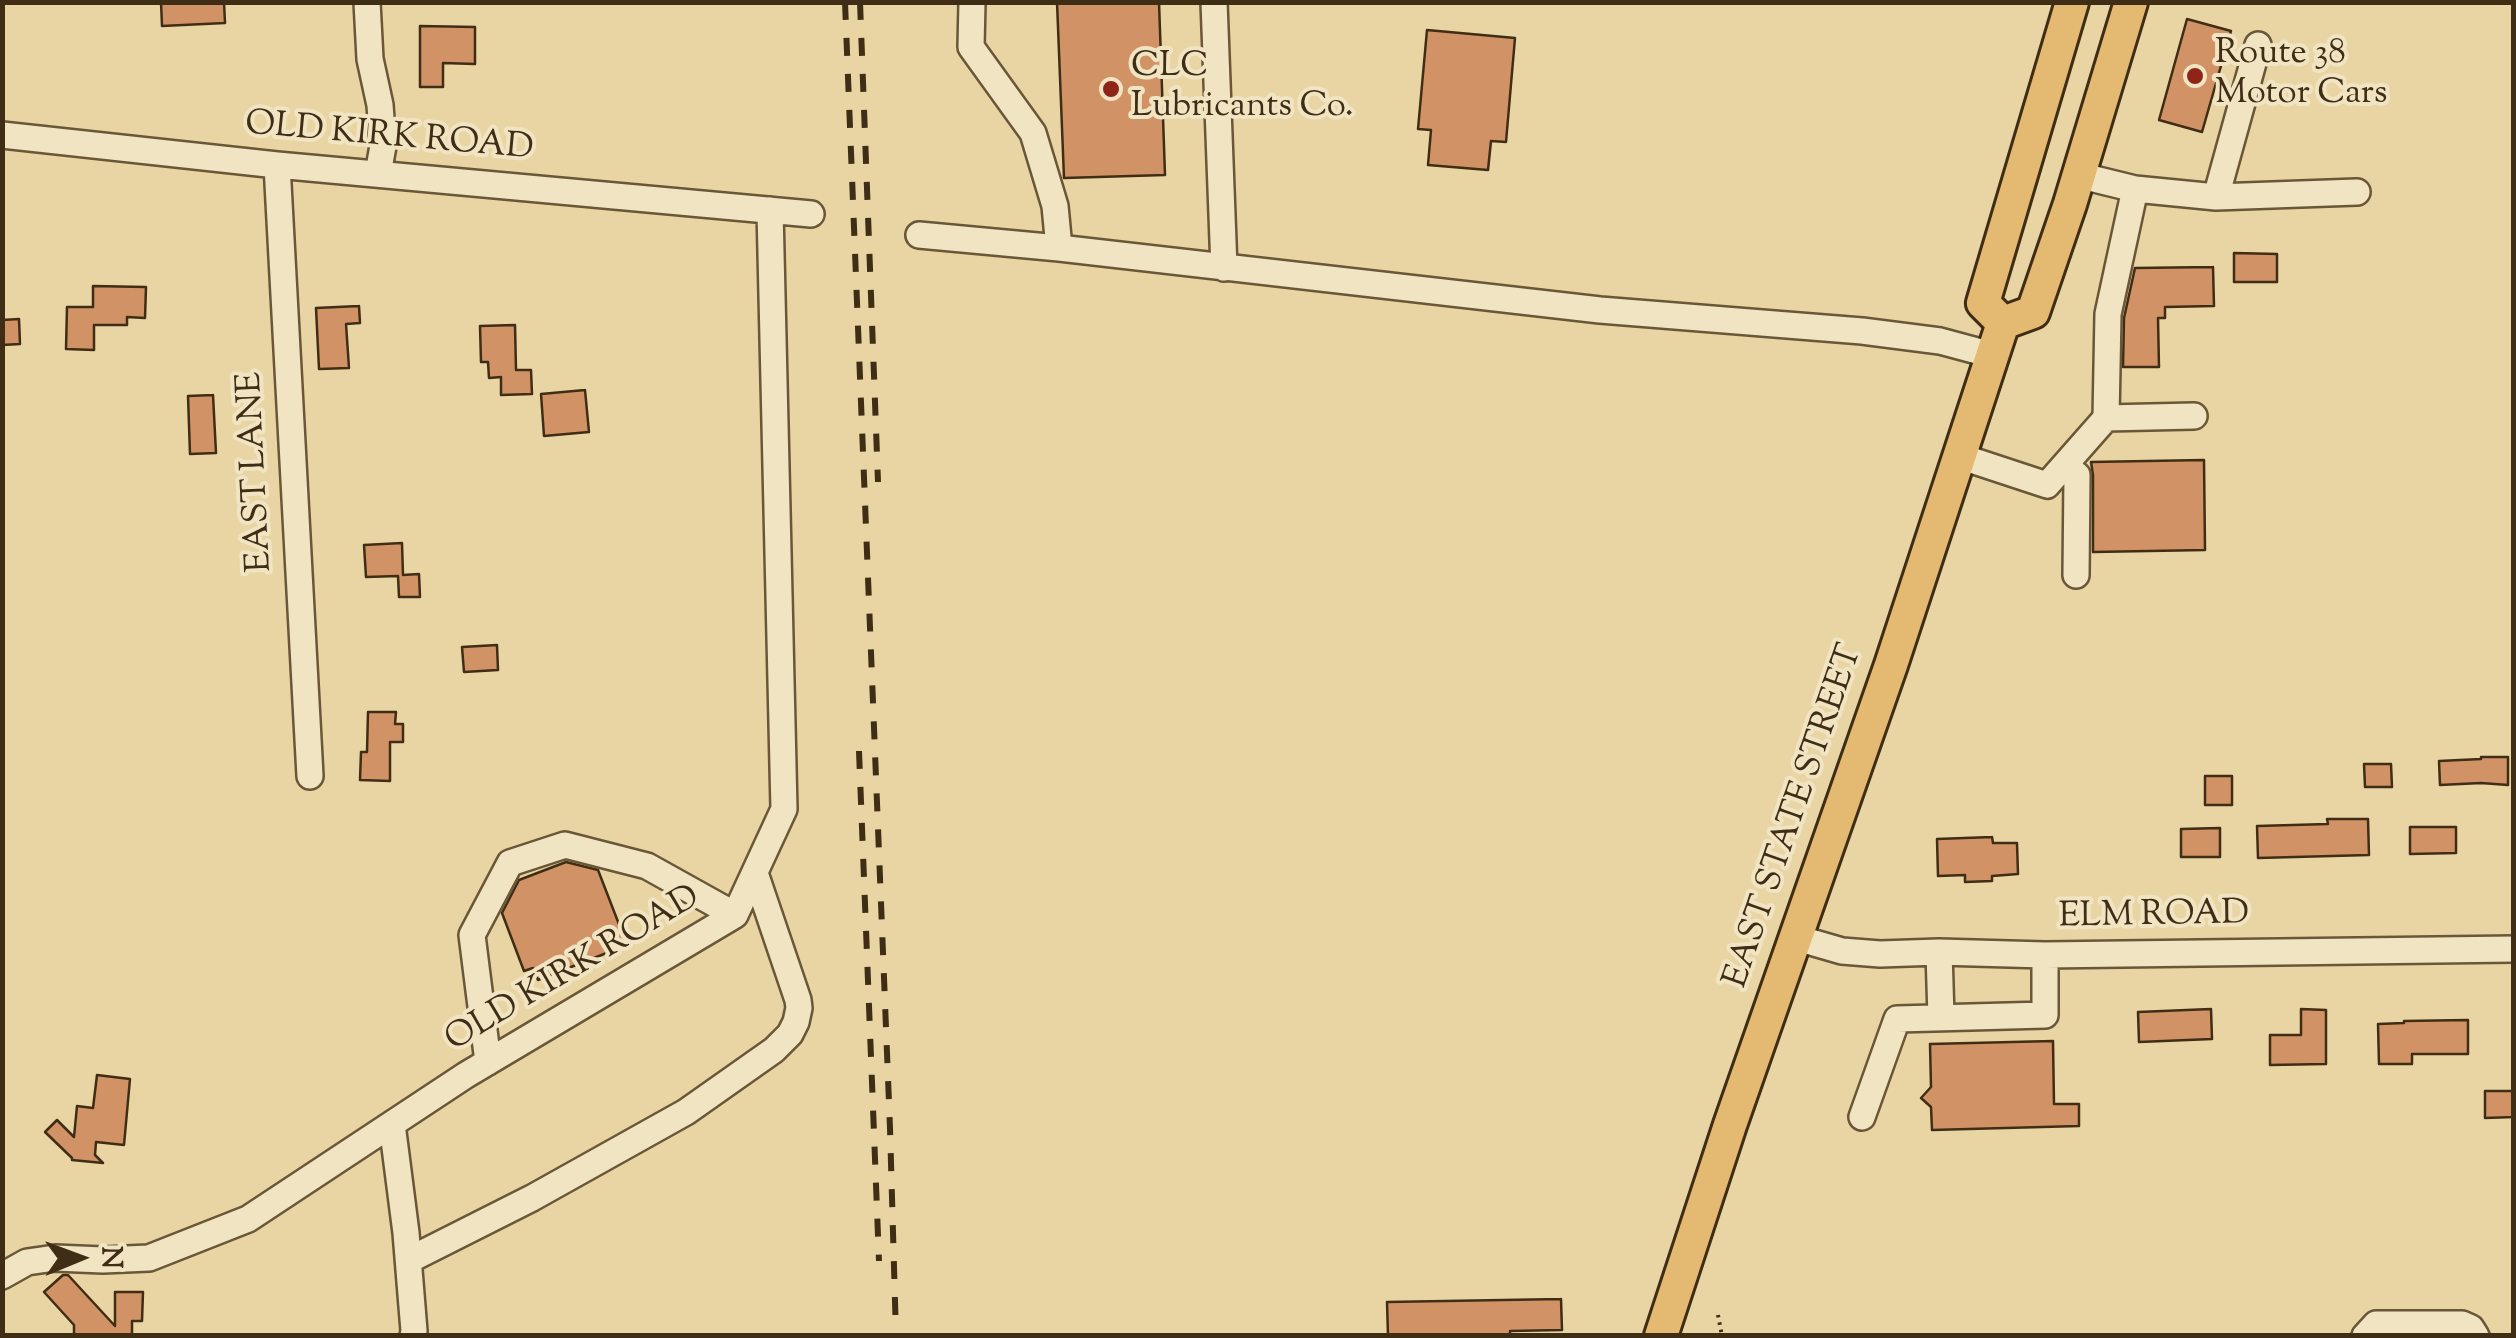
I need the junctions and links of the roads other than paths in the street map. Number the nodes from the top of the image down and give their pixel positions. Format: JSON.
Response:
{"nodes":[{"id":1,"x":367,"y":2,"type":"edge"},
{"id":2,"x":972,"y":2,"type":"edge"},
{"id":3,"x":1214,"y":2,"type":"edge"},
{"id":4,"x":2072,"y":2,"type":"edge"},
{"id":5,"x":2130,"y":2,"type":"edge"},
{"id":6,"x":2258,"y":45,"type":"dead end"},
{"id":7,"x":2,"y":135,"type":"edge"},
{"id":8,"x":277,"y":164,"type":"junction"},
{"id":9,"x":378,"y":174,"type":"junction"},
{"id":10,"x":2078,"y":175,"type":"junction"},
{"id":11,"x":2135,"y":189,"type":"junction"},
{"id":12,"x":2357,"y":192,"type":"dead end"},
{"id":13,"x":2216,"y":197,"type":"junction"},
{"id":14,"x":770,"y":210,"type":"junction"},
{"id":15,"x":811,"y":214,"type":"dead end"},
{"id":16,"x":919,"y":235,"type":"dead end"},
{"id":17,"x":1059,"y":248,"type":"junction"},
{"id":18,"x":1224,"y":268,"type":"junction"},
{"id":19,"x":2003,"y":324,"type":"junction"},
{"id":20,"x":1992,"y":355,"type":"junction"},
{"id":21,"x":2194,"y":416,"type":"dead end"},
{"id":22,"x":2106,"y":418,"type":"junction"},
{"id":23,"x":1959,"y":456,"type":"junction"},
{"id":24,"x":2065,"y":465,"type":"junction"},
{"id":25,"x":2076,"y":575,"type":"dead end"},
{"id":26,"x":310,"y":776,"type":"dead end"},
{"id":27,"x":754,"y":872,"type":"junction"},
{"id":28,"x":735,"y":914,"type":"junction"},
{"id":29,"x":1797,"y":938,"type":"junction"},
{"id":30,"x":2514,"y":949,"type":"edge"},
{"id":31,"x":1940,"y":952,"type":"junction"},
{"id":32,"x":2045,"y":954,"type":"junction"},
{"id":33,"x":1940,"y":1016,"type":"junction"},
{"id":34,"x":488,"y":1062,"type":"junction"},
{"id":35,"x":1862,"y":1117,"type":"dead end"},
{"id":36,"x":392,"y":1124,"type":"junction"},
{"id":37,"x":409,"y":1260,"type":"junction"},
{"id":38,"x":2,"y":1276,"type":"edge"},
{"id":39,"x":413,"y":1336,"type":"edge"},
{"id":40,"x":1662,"y":1336,"type":"edge"},
{"id":41,"x":2365,"y":1336,"type":"edge"},
{"id":42,"x":2476,"y":1336,"type":"edge"}],
"edges":[{"from":1,"to":9,"type":"street"},
{"from":2,"to":17,"type":"street"},
{"from":3,"to":18,"type":"street"},
{"from":4,"to":19,"type":"main road"},
{"from":5,"to":10,"type":"main road"},
{"from":6,"to":13,"type":"street"},
{"from":7,"to":8,"type":"street","name":"OLD KIRK ROAD"},
{"from":8,"to":9,"type":"street","name":"OLD KIRK ROAD"},
{"from":8,"to":26,"type":"street","name":"EAST LANE"},
{"from":9,"to":14,"type":"street","name":"OLD KIRK ROAD"},
{"from":10,"to":11,"type":"street"},
{"from":10,"to":19,"type":"main road"},
{"from":11,"to":13,"type":"street"},
{"from":11,"to":22,"type":"street"},
{"from":12,"to":13,"type":"street"},
{"from":14,"to":15,"type":"street","name":"OLD KIRK ROAD"},
{"from":14,"to":27,"type":"street","name":"OLD KIRK ROAD"},
{"from":16,"to":17,"type":"street"},
{"from":17,"to":18,"type":"street"},
{"from":18,"to":20,"type":"street"},
{"from":19,"to":20,"type":"main road","name":"EAST STATE STREET"},
{"from":20,"to":23,"type":"main road","name":"EAST STATE STREET"},
{"from":21,"to":22,"type":"street"},
{"from":22,"to":24,"type":"street"},
{"from":23,"to":24,"type":"street"},
{"from":23,"to":29,"type":"main road","name":"EAST STATE STREET"},
{"from":24,"to":25,"type":"street"},
{"from":27,"to":28,"type":"street","name":"OLD KIRK ROAD"},
{"from":27,"to":37,"type":"street"},
{"from":28,"to":34,"type":"street","name":"OLD KIRK ROAD"},
{"from":28,"to":34,"type":"street"},
{"from":29,"to":31,"type":"street","name":"ELM ROAD"},
{"from":29,"to":40,"type":"main road","name":"EAST STATE STREET"},
{"from":30,"to":32,"type":"street","name":"ELM ROAD"},
{"from":31,"to":32,"type":"street","name":"ELM ROAD"},
{"from":31,"to":33,"type":"street"},
{"from":32,"to":33,"type":"street"},
{"from":33,"to":35,"type":"street"},
{"from":34,"to":36,"type":"street","name":"OLD KIRK ROAD"},
{"from":36,"to":37,"type":"street"},
{"from":36,"to":38,"type":"street","name":"OLD KIRK ROAD"},
{"from":37,"to":39,"type":"street"},
{"from":41,"to":42,"type":"street"}]}
